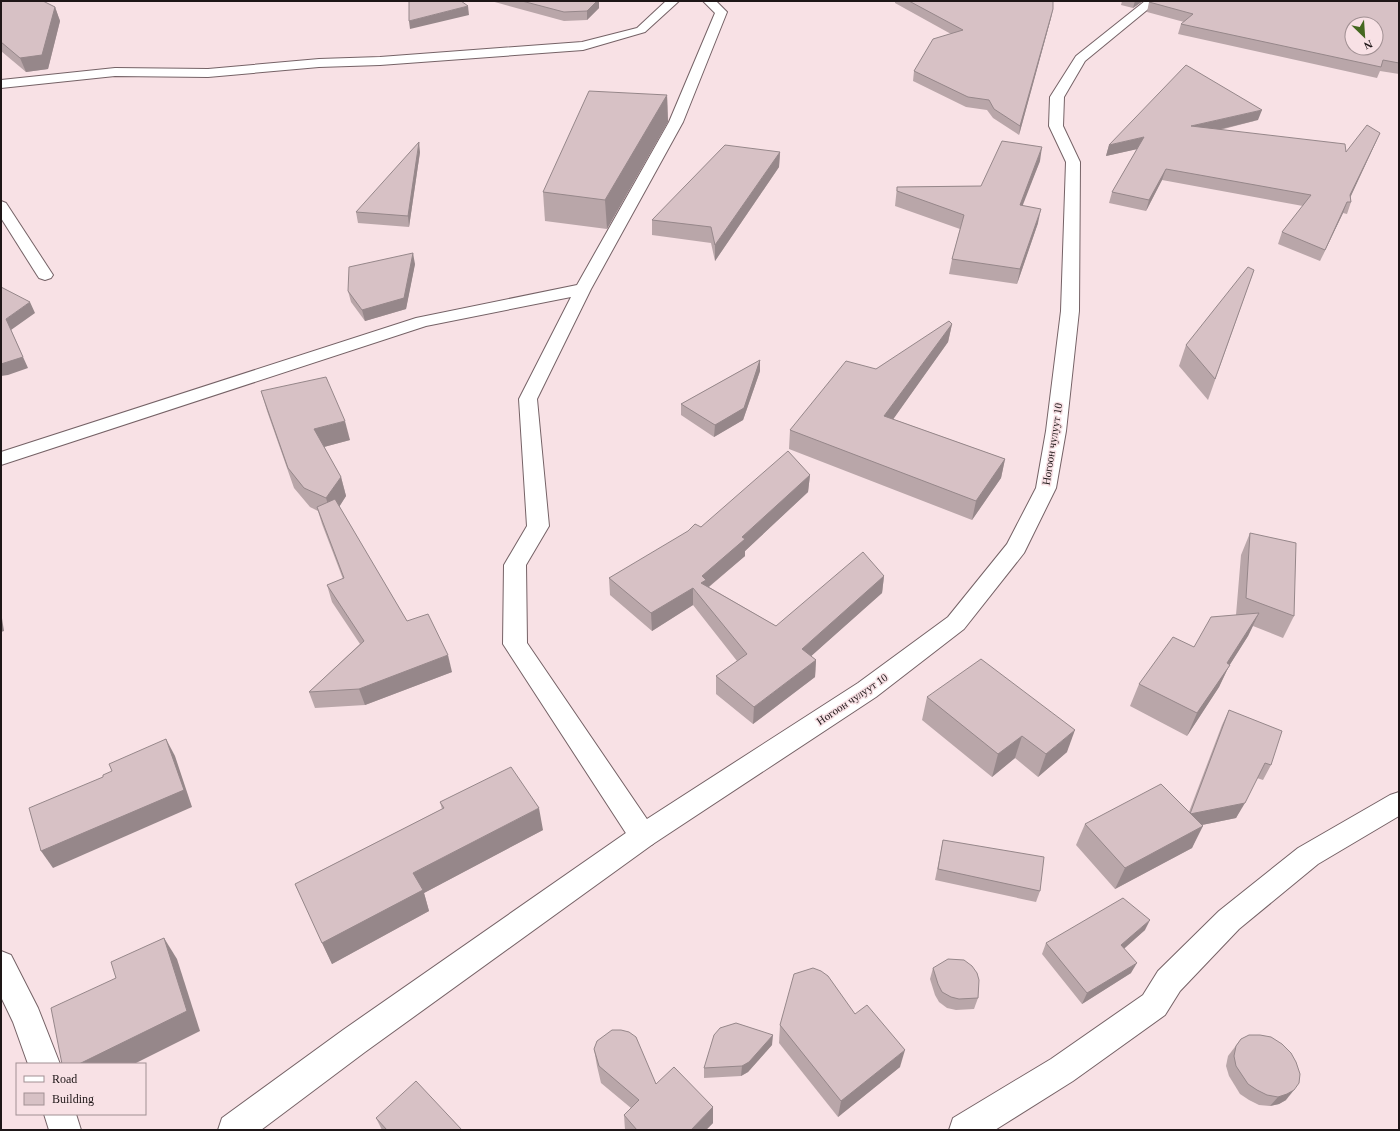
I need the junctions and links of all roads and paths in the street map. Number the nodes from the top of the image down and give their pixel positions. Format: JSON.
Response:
{"nodes":[{"id":1,"x":673,"y":1,"type":"edge"},
{"id":2,"x":709,"y":1,"type":"edge"},
{"id":3,"x":1152,"y":1,"type":"edge"},
{"id":4,"x":1,"y":84,"type":"edge"},
{"id":5,"x":1,"y":206,"type":"edge"},
{"id":6,"x":45,"y":275,"type":"dead end"},
{"id":7,"x":583,"y":289,"type":"junction"},
{"id":8,"x":1,"y":460,"type":"edge"},
{"id":9,"x":1399,"y":803,"type":"edge"},
{"id":10,"x":644,"y":836,"type":"junction"},
{"id":11,"x":1,"y":964,"type":"edge"},
{"id":12,"x":44,"y":1063,"type":"edge"},
{"id":13,"x":60,"y":1115,"type":"edge"},
{"id":14,"x":65,"y":1130,"type":"edge"},
{"id":15,"x":234,"y":1130,"type":"edge"},
{"id":16,"x":965,"y":1130,"type":"edge"}],
"edges":[{"from":1,"to":4,"type":"street"},
{"from":2,"to":7,"type":"street"},
{"from":3,"to":10,"type":"street","name":"Ногоон чулуут 10"},
{"from":5,"to":6,"type":"street"},
{"from":7,"to":8,"type":"street"},
{"from":7,"to":10,"type":"street"},
{"from":9,"to":16,"type":"street"},
{"from":10,"to":15,"type":"street","name":"Ногоон чулуут 10"},
{"from":11,"to":12,"type":"street"},
{"from":13,"to":14,"type":"street"}]}
